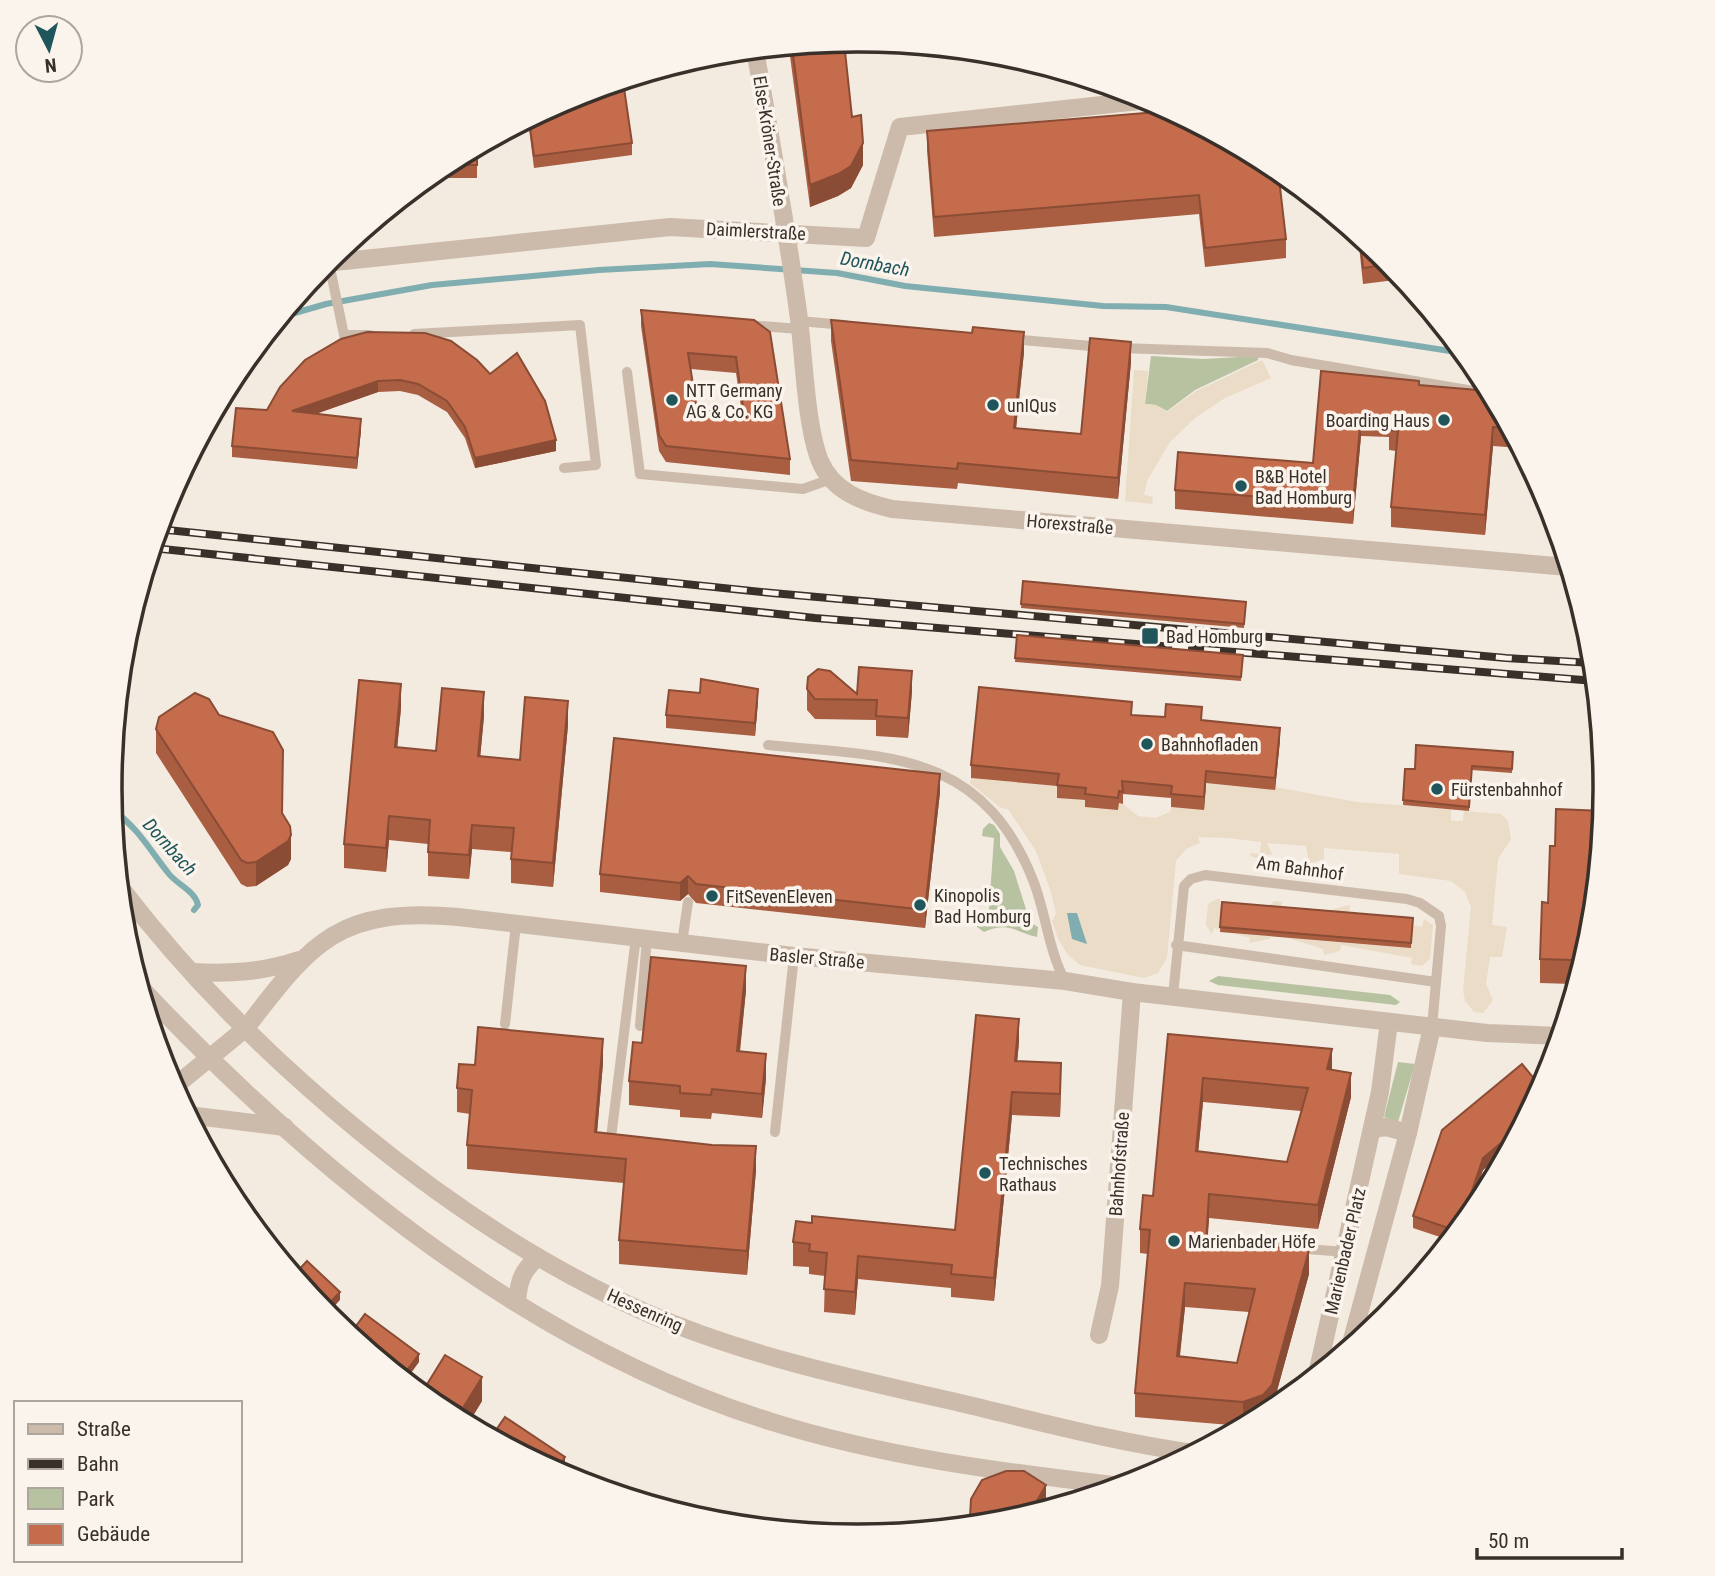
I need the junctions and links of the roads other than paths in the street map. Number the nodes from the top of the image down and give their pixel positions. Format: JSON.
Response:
{"nodes":[{"id":1,"x":757,"y":60,"type":"edge"},
{"id":2,"x":1124,"y":103,"type":"edge"},
{"id":3,"x":785,"y":232,"type":"junction"},
{"id":4,"x":344,"y":261,"type":"edge"},
{"id":5,"x":330,"y":276,"type":"edge"},
{"id":6,"x":735,"y":324,"type":"edge"},
{"id":7,"x":800,"y":325,"type":"junction"},
{"id":8,"x":861,"y":326,"type":"edge"},
{"id":9,"x":384,"y":334,"type":"edge"},
{"id":10,"x":397,"y":334,"type":"edge"},
{"id":11,"x":994,"y":337,"type":"edge"},
{"id":12,"x":627,"y":372,"type":"dead end"},
{"id":13,"x":1477,"y":391,"type":"edge"},
{"id":14,"x":564,"y":468,"type":"dead end"},
{"id":15,"x":831,"y":479,"type":"junction"},
{"id":16,"x":1558,"y":566,"type":"edge"},
{"id":17,"x":768,"y":745,"type":"dead end"},
{"id":18,"x":131,"y":899,"type":"edge"},
{"id":19,"x":688,"y":902,"type":"dead end"},
{"id":20,"x":516,"y":924,"type":"junction"},
{"id":21,"x":642,"y":938,"type":"junction"},
{"id":22,"x":682,"y":943,"type":"junction"},
{"id":23,"x":1176,"y":945,"type":"junction"},
{"id":24,"x":794,"y":956,"type":"junction"},
{"id":25,"x":299,"y":960,"type":"junction"},
{"id":26,"x":193,"y":972,"type":"junction"},
{"id":27,"x":1065,"y":981,"type":"junction"},
{"id":28,"x":1436,"y":982,"type":"junction"},
{"id":29,"x":1173,"y":988,"type":"junction"},
{"id":30,"x":1132,"y":992,"type":"junction"},
{"id":31,"x":154,"y":1001,"type":"edge"},
{"id":32,"x":1389,"y":1022,"type":"junction"},
{"id":33,"x":505,"y":1024,"type":"dead end"},
{"id":34,"x":640,"y":1026,"type":"dead end"},
{"id":35,"x":1432,"y":1027,"type":"junction"},
{"id":36,"x":246,"y":1028,"type":"junction"},
{"id":37,"x":1550,"y":1035,"type":"edge"},
{"id":38,"x":211,"y":1059,"type":"junction"},
{"id":39,"x":183,"y":1080,"type":"edge"},
{"id":40,"x":200,"y":1116,"type":"edge"},
{"id":41,"x":285,"y":1127,"type":"junction"},
{"id":42,"x":1372,"y":1129,"type":"junction"},
{"id":43,"x":775,"y":1132,"type":"dead end"},
{"id":44,"x":1408,"y":1133,"type":"junction"},
{"id":45,"x":622,"y":1150,"type":"edge"},
{"id":46,"x":1233,"y":1243,"type":"edge"},
{"id":47,"x":1345,"y":1252,"type":"junction"},
{"id":48,"x":538,"y":1257,"type":"junction"},
{"id":49,"x":517,"y":1301,"type":"junction"},
{"id":50,"x":1355,"y":1329,"type":"edge"},
{"id":51,"x":1099,"y":1335,"type":"dead end"},
{"id":52,"x":1320,"y":1359,"type":"edge"},
{"id":53,"x":1179,"y":1450,"type":"edge"},
{"id":54,"x":1097,"y":1483,"type":"edge"}],
"edges":[{"from":1,"to":3,"type":"street","name":"Else-Kröner-Straße"},
{"from":2,"to":3,"type":"street","name":"Daimlerstraße"},
{"from":3,"to":4,"type":"street","name":"Daimlerstraße"},
{"from":3,"to":7,"type":"street"},
{"from":5,"to":9,"type":"lane"},
{"from":6,"to":7,"type":"lane"},
{"from":7,"to":8,"type":"lane"},
{"from":7,"to":15,"type":"street"},
{"from":10,"to":14,"type":"lane"},
{"from":11,"to":13,"type":"lane"},
{"from":12,"to":15,"type":"lane"},
{"from":15,"to":16,"type":"street","name":"Horexstraße"},
{"from":17,"to":27,"type":"lane"},
{"from":18,"to":26,"type":"street","name":"Hessenring"},
{"from":19,"to":22,"type":"lane"},
{"from":20,"to":21,"type":"street","name":"Basler Straße"},
{"from":20,"to":25,"type":"street","name":"Basler Straße"},
{"from":20,"to":33,"type":"lane"},
{"from":21,"to":22,"type":"street","name":"Basler Straße"},
{"from":21,"to":34,"type":"lane"},
{"from":21,"to":45,"type":"lane"},
{"from":22,"to":24,"type":"street","name":"Basler Straße"},
{"from":23,"to":28,"type":"lane"},
{"from":23,"to":28,"type":"lane","name":"Am Bahnhof"},
{"from":23,"to":29,"type":"lane","name":"Am Bahnhof"},
{"from":24,"to":27,"type":"street","name":"Basler Straße"},
{"from":24,"to":43,"type":"lane"},
{"from":25,"to":26,"type":"street"},
{"from":25,"to":36,"type":"street","name":"Basler Straße"},
{"from":26,"to":36,"type":"street","name":"Hessenring"},
{"from":27,"to":30,"type":"street","name":"Basler Straße"},
{"from":28,"to":35,"type":"lane"},
{"from":29,"to":30,"type":"street","name":"Basler Straße"},
{"from":29,"to":32,"type":"street","name":"Basler Straße"},
{"from":30,"to":51,"type":"street","name":"Bahnhofstraße"},
{"from":31,"to":38,"type":"street"},
{"from":32,"to":35,"type":"street","name":"Basler Straße"},
{"from":32,"to":42,"type":"street","name":"Marienbader Platz"},
{"from":35,"to":37,"type":"street","name":"Basler Straße"},
{"from":35,"to":44,"type":"street","name":"Marienbader Platz"},
{"from":36,"to":38,"type":"street","name":"Basler Straße"},
{"from":36,"to":48,"type":"street","name":"Hessenring"},
{"from":38,"to":39,"type":"street","name":"Basler Straße"},
{"from":38,"to":41,"type":"street"},
{"from":40,"to":41,"type":"street"},
{"from":41,"to":49,"type":"street"},
{"from":42,"to":44,"type":"street"},
{"from":42,"to":47,"type":"street","name":"Marienbader Platz"},
{"from":44,"to":50,"type":"street","name":"Marienbader Platz"},
{"from":46,"to":47,"type":"lane"},
{"from":47,"to":52,"type":"street","name":"Marienbader Platz"},
{"from":48,"to":49,"type":"street"},
{"from":48,"to":53,"type":"street","name":"Hessenring"},
{"from":49,"to":54,"type":"street"}]}
